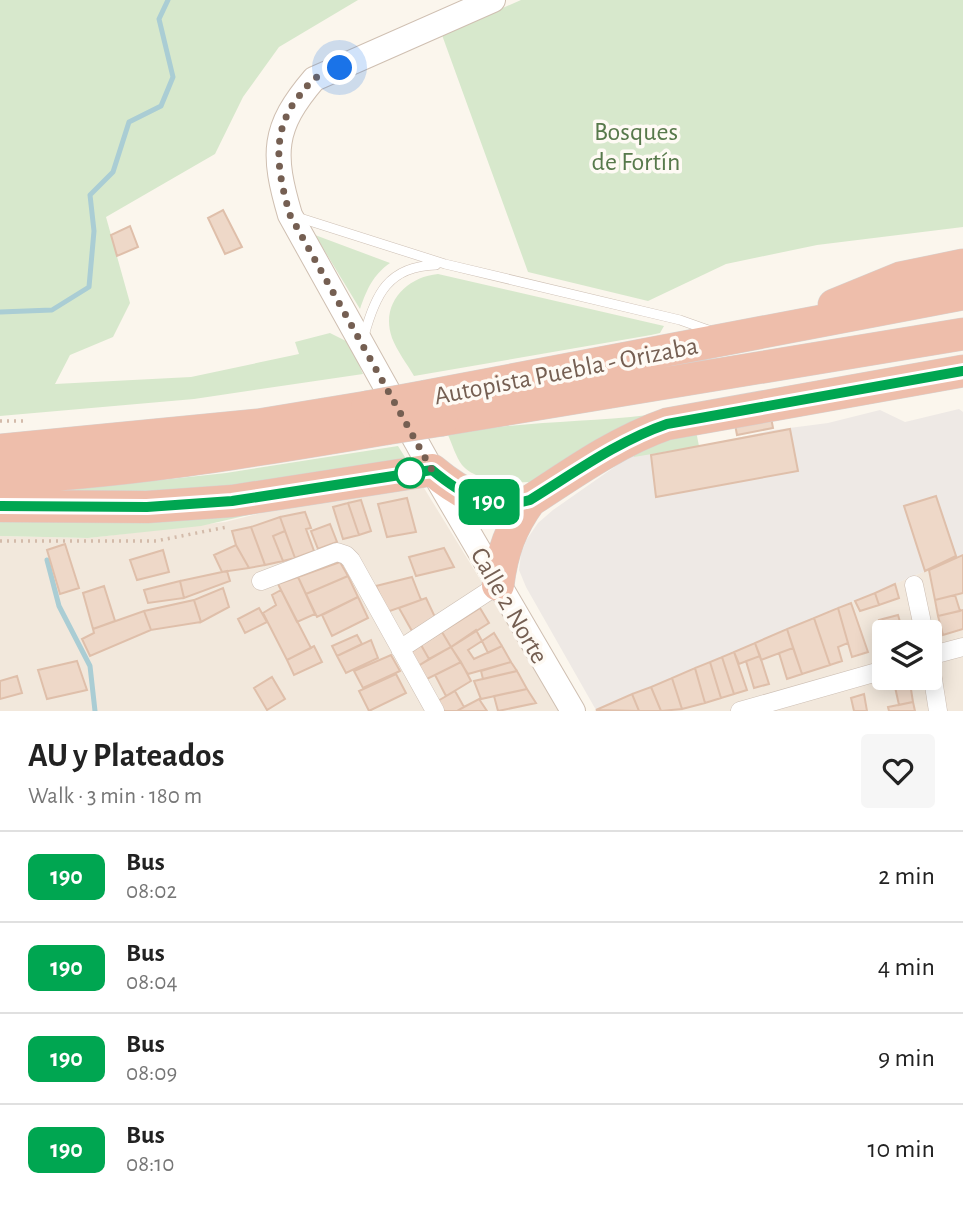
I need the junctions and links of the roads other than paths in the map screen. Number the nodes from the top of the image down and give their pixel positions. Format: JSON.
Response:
{"nodes":[{"id":1,"x":492,"y":0,"type":"edge"},
{"id":2,"x":290,"y":215,"type":"junction"},
{"id":3,"x":445,"y":264,"type":"junction"},
{"id":4,"x":963,"y":265,"type":"edge"},
{"id":5,"x":963,"y":294,"type":"edge"},
{"id":6,"x":789,"y":328,"type":"junction"},
{"id":7,"x":963,"y":334,"type":"edge"},
{"id":8,"x":733,"y":338,"type":"junction"},
{"id":9,"x":362,"y":344,"type":"junction"},
{"id":10,"x":963,"y":371,"type":"edge"},
{"id":11,"x":435,"y":408,"type":"junction"},
{"id":12,"x":376,"y":418,"type":"junction"},
{"id":13,"x":0,"y":450,"type":"edge"},
{"id":14,"x":432,"y":470,"type":"junction"},
{"id":15,"x":0,"y":478,"type":"edge"},
{"id":16,"x":530,"y":500,"type":"junction"},
{"id":17,"x":0,"y":506,"type":"edge"},
{"id":18,"x":261,"y":581,"type":"dead end"},
{"id":19,"x":498,"y":585,"type":"junction"},
{"id":20,"x":914,"y":585,"type":"dead end"},
{"id":21,"x":922,"y":620,"type":"edge"},
{"id":22,"x":963,"y":647,"type":"edge"},
{"id":23,"x":400,"y":649,"type":"junction"},
{"id":24,"x":942,"y":653,"type":"edge"},
{"id":25,"x":872,"y":673,"type":"edge"},
{"id":26,"x":935,"y":690,"type":"edge"},
{"id":27,"x":435,"y":711,"type":"edge"},
{"id":28,"x":573,"y":711,"type":"edge"},
{"id":29,"x":740,"y":711,"type":"edge"},
{"id":30,"x":939,"y":711,"type":"edge"}],
"edges":[{"from":1,"to":2,"type":"street","name":"Calle 2 Norte"},
{"from":2,"to":3,"type":"lane"},
{"from":2,"to":9,"type":"street","name":"Calle 2 Norte"},
{"from":3,"to":8,"type":"lane"},
{"from":3,"to":9,"type":"lane"},
{"from":4,"to":6,"type":"highway"},
{"from":5,"to":6,"type":"highway","name":"Autopista Puebla - Orizaba"},
{"from":6,"to":8,"type":"highway","name":"Autopista Puebla - Orizaba"},
{"from":7,"to":11,"type":"highway","name":"Autopista Puebla - Orizaba"},
{"from":8,"to":11,"type":"highway","name":"Autopista Puebla - Orizaba"},
{"from":9,"to":14,"type":"street","name":"Calle 2 Norte"},
{"from":10,"to":16,"type":"highway"},
{"from":11,"to":12,"type":"highway","name":"Autopista Puebla - Orizaba","bridge":true},
{"from":12,"to":13,"type":"highway","name":"Autopista Puebla - Orizaba"},
{"from":12,"to":15,"type":"highway","name":"Autopista Puebla - Orizaba"},
{"from":14,"to":16,"type":"highway"},
{"from":14,"to":17,"type":"highway"},
{"from":14,"to":19,"type":"street","name":"Calle 2 Norte"},
{"from":16,"to":19,"type":"highway"},
{"from":18,"to":23,"type":"street"},
{"from":19,"to":23,"type":"street"},
{"from":19,"to":28,"type":"street","name":"Calle 2 Norte"},
{"from":20,"to":21,"type":"street"},
{"from":22,"to":24,"type":"street"},
{"from":23,"to":27,"type":"street"},
{"from":25,"to":29,"type":"street"},
{"from":26,"to":30,"type":"street"}]}
